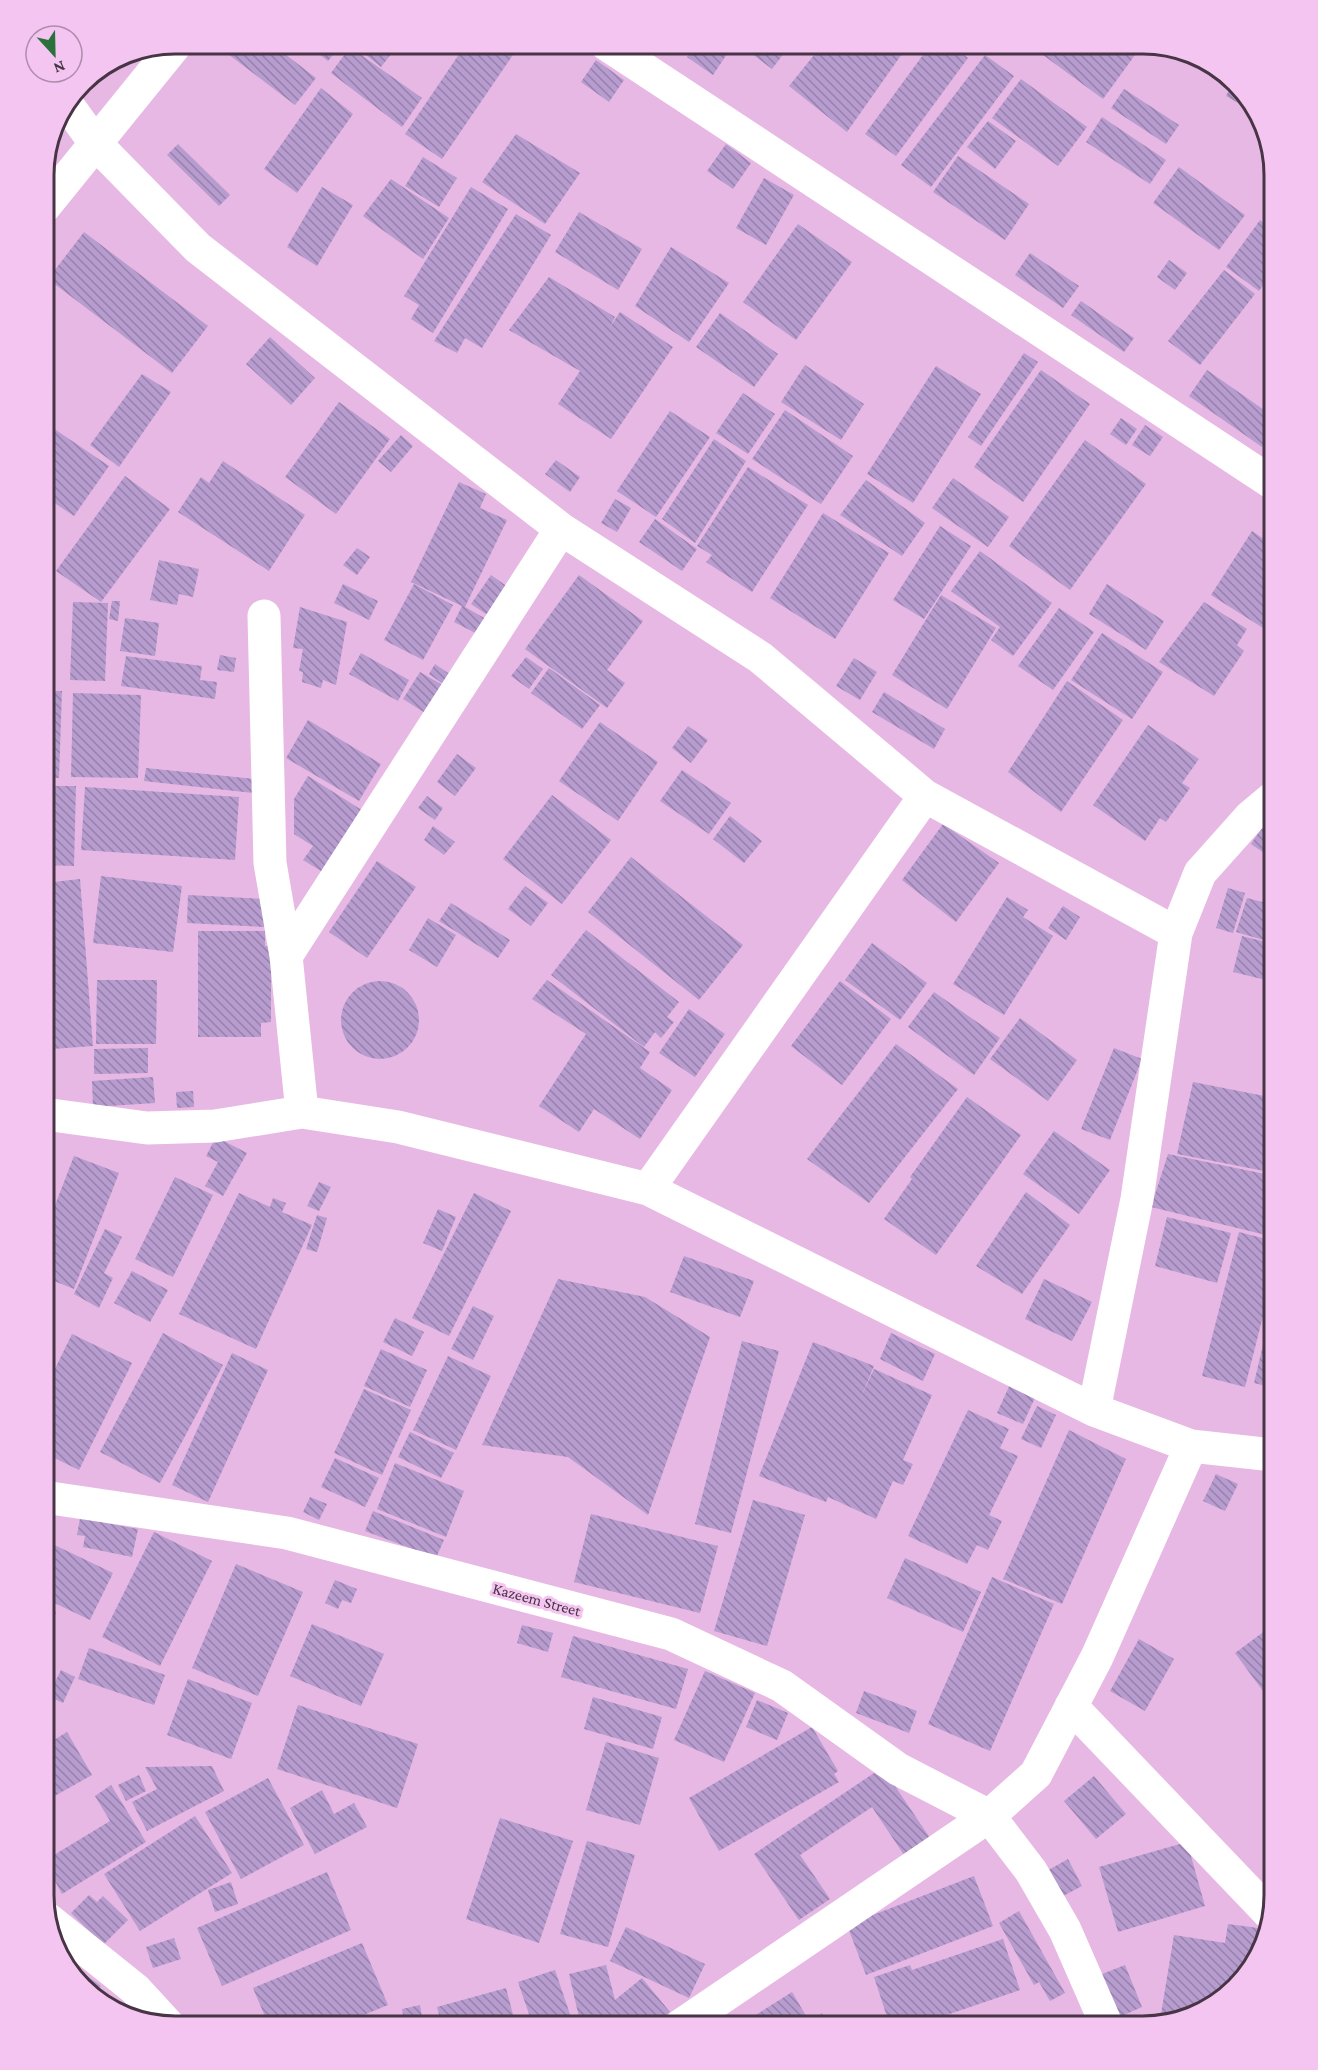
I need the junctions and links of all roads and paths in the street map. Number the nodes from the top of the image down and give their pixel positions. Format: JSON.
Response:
{"nodes":[{"id":1,"x":167,"y":54,"type":"edge"},
{"id":2,"x":621,"y":54,"type":"edge"},
{"id":3,"x":72,"y":111,"type":"edge"},
{"id":4,"x":95,"y":143,"type":"junction"},
{"id":5,"x":54,"y":194,"type":"edge"},
{"id":6,"x":1264,"y":477,"type":"edge"},
{"id":7,"x":561,"y":529,"type":"junction"},
{"id":8,"x":264,"y":616,"type":"dead end"},
{"id":9,"x":925,"y":796,"type":"junction"},
{"id":10,"x":1264,"y":806,"type":"edge"},
{"id":11,"x":1176,"y":933,"type":"junction"},
{"id":12,"x":286,"y":956,"type":"junction"},
{"id":13,"x":302,"y":1112,"type":"junction"},
{"id":14,"x":54,"y":1115,"type":"edge"},
{"id":15,"x":648,"y":1189,"type":"junction"},
{"id":16,"x":1094,"y":1410,"type":"junction"},
{"id":17,"x":1191,"y":1446,"type":"junction"},
{"id":18,"x":1264,"y":1454,"type":"edge"},
{"id":19,"x":54,"y":1498,"type":"edge"},
{"id":20,"x":1071,"y":1706,"type":"junction"},
{"id":21,"x":989,"y":1816,"type":"junction"},
{"id":22,"x":1263,"y":1907,"type":"edge"},
{"id":23,"x":58,"y":1927,"type":"edge"},
{"id":24,"x":159,"y":2015,"type":"edge"},
{"id":25,"x":695,"y":2016,"type":"edge"},
{"id":26,"x":1103,"y":2016,"type":"edge"}],
"edges":[{"from":1,"to":4,"type":"street"},
{"from":2,"to":6,"type":"street"},
{"from":3,"to":4,"type":"street"},
{"from":4,"to":5,"type":"street"},
{"from":4,"to":7,"type":"street"},
{"from":7,"to":9,"type":"street"},
{"from":7,"to":12,"type":"street"},
{"from":8,"to":12,"type":"street"},
{"from":9,"to":11,"type":"street"},
{"from":9,"to":15,"type":"street"},
{"from":10,"to":11,"type":"street"},
{"from":11,"to":16,"type":"street"},
{"from":12,"to":13,"type":"street"},
{"from":13,"to":14,"type":"street"},
{"from":13,"to":15,"type":"street"},
{"from":15,"to":16,"type":"street"},
{"from":16,"to":17,"type":"street"},
{"from":17,"to":18,"type":"street"},
{"from":17,"to":20,"type":"street"},
{"from":19,"to":21,"type":"street","name":"Kazeem Street"},
{"from":20,"to":21,"type":"street"},
{"from":20,"to":22,"type":"street"},
{"from":21,"to":25,"type":"street"},
{"from":21,"to":26,"type":"street"},
{"from":23,"to":24,"type":"street"}]}
